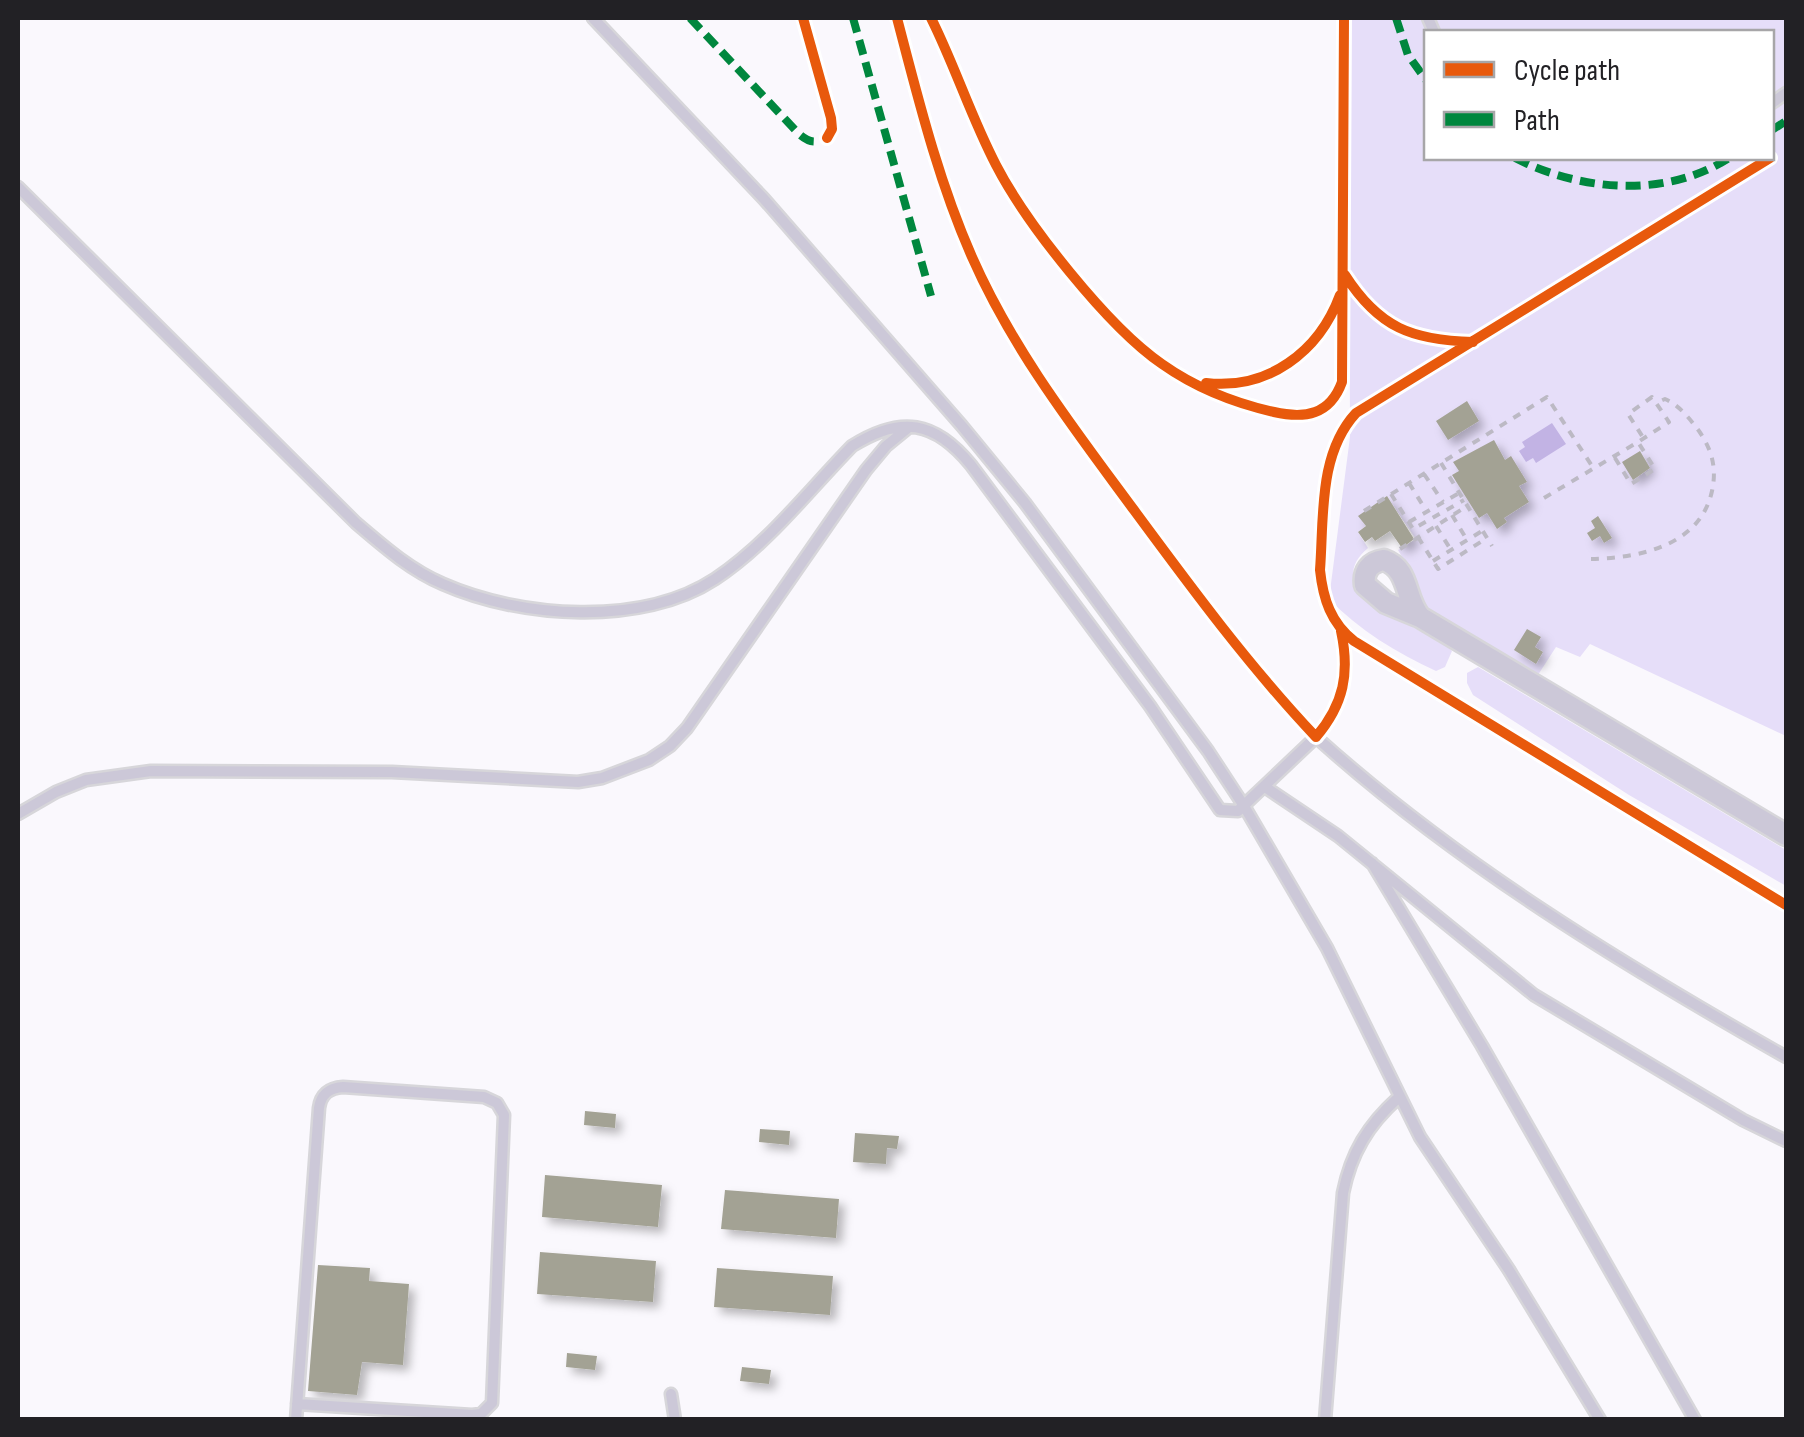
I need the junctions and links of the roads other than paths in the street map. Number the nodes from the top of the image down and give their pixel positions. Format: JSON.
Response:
{"nodes":[{"id":1,"x":594,"y":18,"type":"edge"},
{"id":2,"x":18,"y":187,"type":"edge"},
{"id":3,"x":910,"y":426,"type":"junction"},
{"id":4,"x":1420,"y":617,"type":"junction"},
{"id":5,"x":1265,"y":786,"type":"junction"},
{"id":6,"x":1244,"y":806,"type":"junction"},
{"id":7,"x":18,"y":814,"type":"edge"},
{"id":8,"x":1786,"y":835,"type":"edge"},
{"id":9,"x":1372,"y":863,"type":"junction"},
{"id":10,"x":1786,"y":1057,"type":"edge"},
{"id":11,"x":1398,"y":1098,"type":"junction"},
{"id":12,"x":1786,"y":1141,"type":"edge"},
{"id":13,"x":671,"y":1394,"type":"dead end"},
{"id":14,"x":298,"y":1404,"type":"junction"},
{"id":15,"x":296,"y":1420,"type":"edge"},
{"id":16,"x":674,"y":1420,"type":"edge"},
{"id":17,"x":1325,"y":1420,"type":"edge"},
{"id":18,"x":1600,"y":1420,"type":"edge"},
{"id":19,"x":1695,"y":1420,"type":"edge"}],
"edges":[{"from":1,"to":6,"type":"lane"},
{"from":2,"to":3,"type":"lane"},
{"from":3,"to":6,"type":"lane"},
{"from":3,"to":7,"type":"lane"},
{"from":4,"to":4,"type":"street"},
{"from":4,"to":8,"type":"street"},
{"from":5,"to":6,"type":"lane"},
{"from":5,"to":9,"type":"lane"},
{"from":5,"to":10,"type":"lane"},
{"from":6,"to":11,"type":"lane"},
{"from":9,"to":12,"type":"lane"},
{"from":9,"to":19,"type":"lane"},
{"from":11,"to":17,"type":"lane"},
{"from":11,"to":18,"type":"lane"},
{"from":13,"to":16,"type":"lane"},
{"from":14,"to":14,"type":"lane"},
{"from":14,"to":15,"type":"lane"}]}
